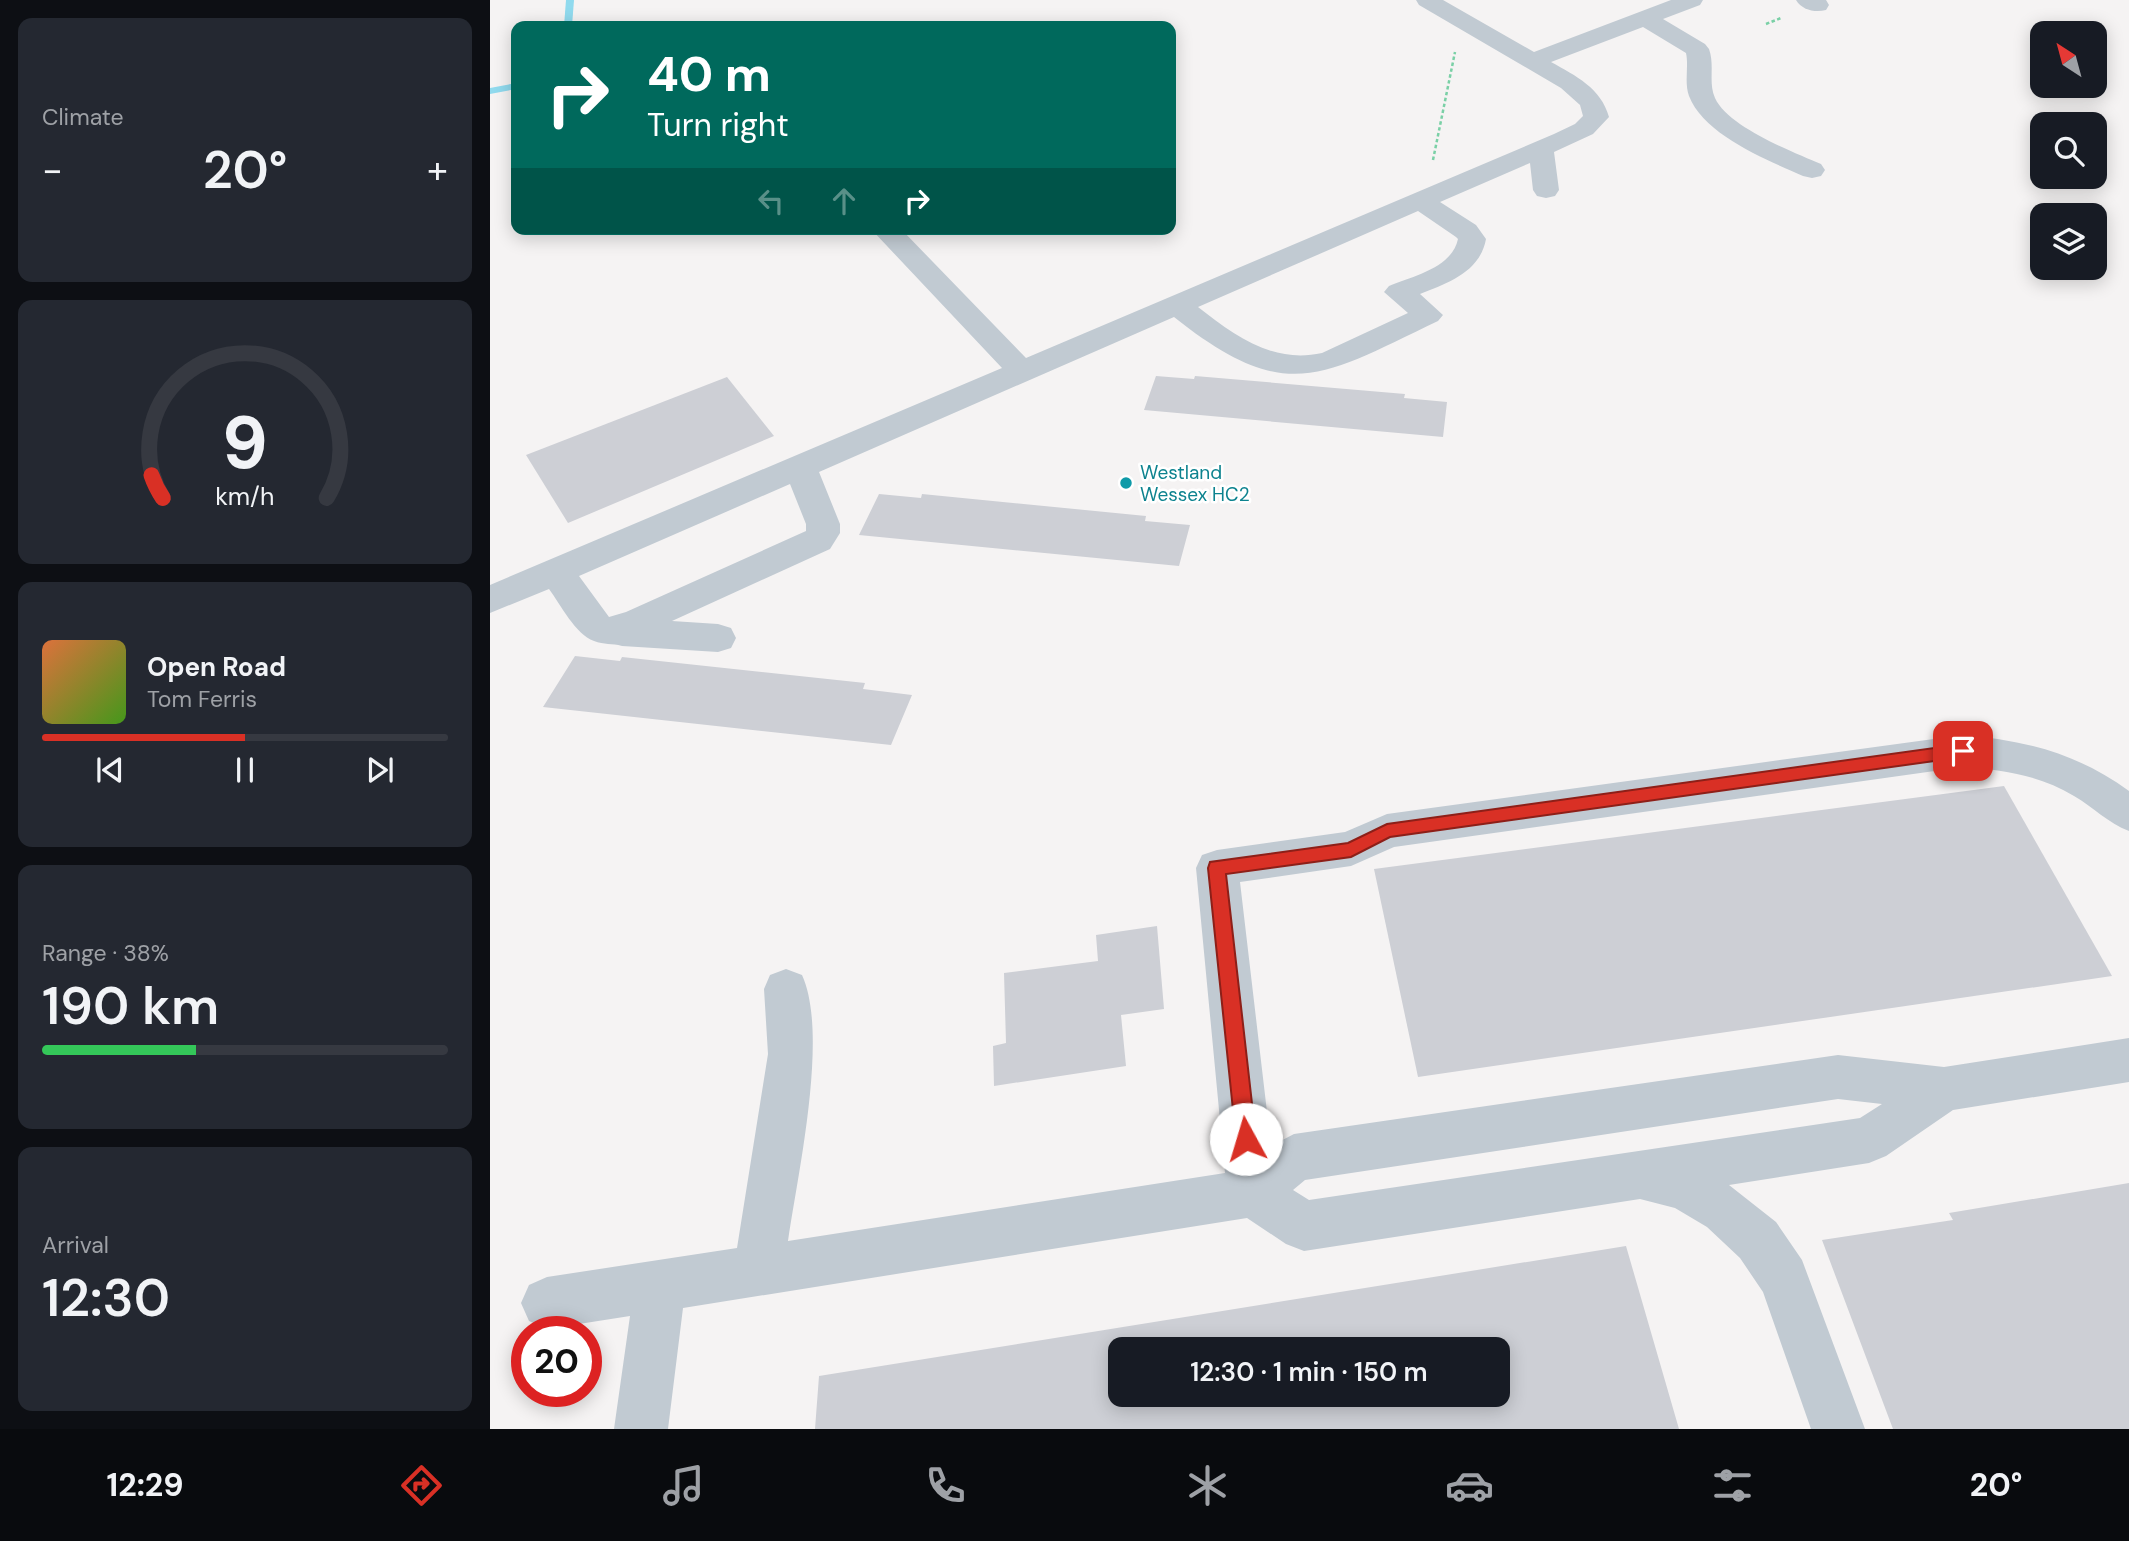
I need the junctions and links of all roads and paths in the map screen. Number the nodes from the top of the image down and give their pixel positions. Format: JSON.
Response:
{"nodes":[{"id":1,"x":1427,"y":0,"type":"edge"},
{"id":2,"x":1692,"y":0,"type":"edge"},
{"id":3,"x":1644,"y":18,"type":"junction"},
{"id":4,"x":1532,"y":61,"type":"junction"},
{"id":5,"x":1541,"y":149,"type":"junction"},
{"id":6,"x":1812,"y":170,"type":"dead end"},
{"id":7,"x":1546,"y":190,"type":"dead end"},
{"id":8,"x":1421,"y":201,"type":"junction"},
{"id":9,"x":891,"y":235,"type":"edge"},
{"id":10,"x":1177,"y":305,"type":"junction"},
{"id":11,"x":1023,"y":372,"type":"junction"},
{"id":12,"x":800,"y":467,"type":"junction"},
{"id":13,"x":556,"y":572,"type":"junction"},
{"id":14,"x":490,"y":600,"type":"edge"},
{"id":15,"x":606,"y":631,"type":"junction"},
{"id":16,"x":718,"y":638,"type":"dead end"},
{"id":17,"x":2129,"y":814,"type":"edge"},
{"id":18,"x":786,"y":989,"type":"dead end"},
{"id":19,"x":2129,"y":1060,"type":"edge"},
{"id":20,"x":1944,"y":1089,"type":"junction"},
{"id":21,"x":1634,"y":1176,"type":"junction"},
{"id":22,"x":1252,"y":1193,"type":"junction"},
{"id":23,"x":759,"y":1270,"type":"junction"},
{"id":24,"x":660,"y":1286,"type":"junction"},
{"id":25,"x":547,"y":1303,"type":"dead end"},
{"id":26,"x":641,"y":1429,"type":"edge"},
{"id":27,"x":1839,"y":1429,"type":"edge"}],
"edges":[{"from":1,"to":4,"type":"lane"},
{"from":2,"to":3,"type":"lane"},
{"from":3,"to":4,"type":"lane"},
{"from":3,"to":6,"type":"lane"},
{"from":4,"to":5,"type":"lane"},
{"from":5,"to":7,"type":"lane"},
{"from":5,"to":8,"type":"lane"},
{"from":8,"to":10,"type":"lane"},
{"from":8,"to":10,"type":"lane"},
{"from":9,"to":11,"type":"lane"},
{"from":10,"to":11,"type":"lane"},
{"from":11,"to":12,"type":"lane"},
{"from":12,"to":13,"type":"lane"},
{"from":12,"to":15,"type":"lane"},
{"from":13,"to":14,"type":"lane"},
{"from":13,"to":15,"type":"lane"},
{"from":15,"to":16,"type":"lane"},
{"from":17,"to":22,"type":"lane"},
{"from":18,"to":23,"type":"lane"},
{"from":19,"to":20,"type":"lane"},
{"from":20,"to":21,"type":"lane"},
{"from":20,"to":22,"type":"lane"},
{"from":21,"to":22,"type":"lane"},
{"from":21,"to":27,"type":"lane"},
{"from":22,"to":23,"type":"lane"},
{"from":23,"to":24,"type":"lane"},
{"from":24,"to":25,"type":"lane"},
{"from":24,"to":26,"type":"lane"}]}
